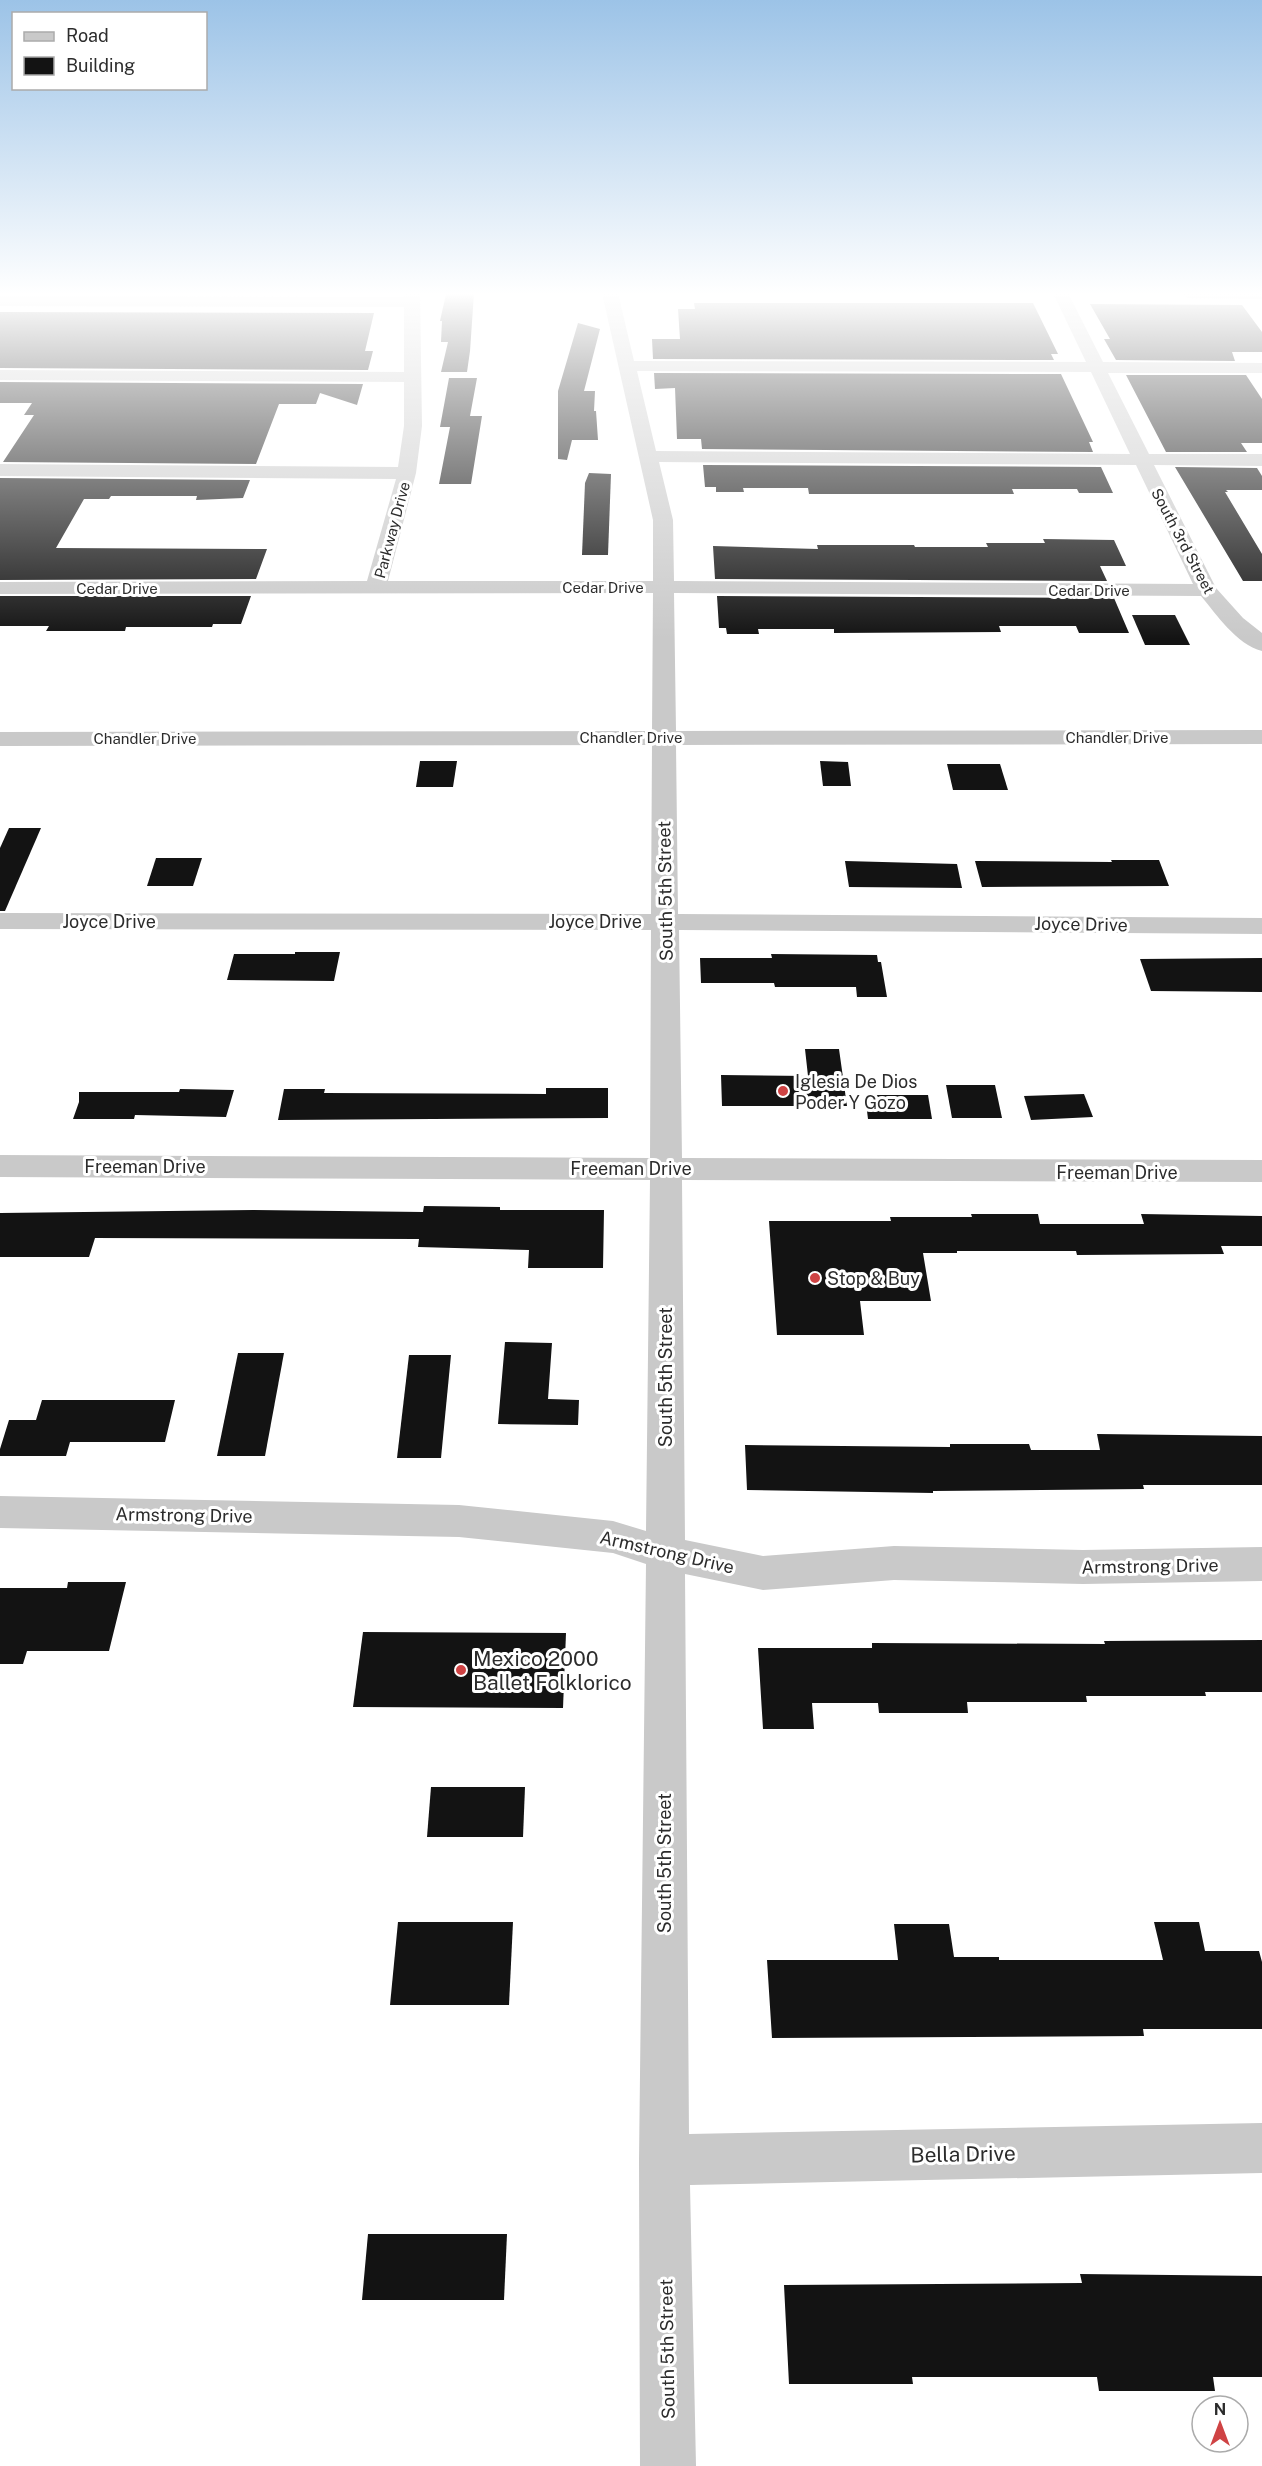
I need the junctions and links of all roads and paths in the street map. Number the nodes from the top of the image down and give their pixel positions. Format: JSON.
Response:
{"nodes":[{"id":1,"x":413,"y":408,"type":"edge"},
{"id":2,"x":636,"y":408,"type":"edge"},
{"id":3,"x":1116,"y":408,"type":"edge"},
{"id":4,"x":648,"y":456,"type":"junction"},
{"id":5,"x":1141,"y":460,"type":"junction"},
{"id":6,"x":1262,"y":460,"type":"edge"},
{"id":7,"x":0,"y":470,"type":"edge"},
{"id":8,"x":407,"y":473,"type":"junction"},
{"id":9,"x":376,"y":587,"type":"junction"},
{"id":10,"x":663,"y":587,"type":"junction"},
{"id":11,"x":0,"y":588,"type":"edge"},
{"id":12,"x":1207,"y":590,"type":"junction"},
{"id":13,"x":1262,"y":644,"type":"edge"},
{"id":14,"x":663,"y":737,"type":"junction"},
{"id":15,"x":1262,"y":737,"type":"edge"},
{"id":16,"x":0,"y":738,"type":"edge"},
{"id":17,"x":0,"y":921,"type":"edge"},
{"id":18,"x":665,"y":922,"type":"junction"},
{"id":19,"x":1262,"y":926,"type":"edge"},
{"id":20,"x":0,"y":1166,"type":"edge"},
{"id":21,"x":666,"y":1167,"type":"junction"},
{"id":22,"x":1262,"y":1171,"type":"edge"},
{"id":23,"x":0,"y":1512,"type":"edge"},
{"id":24,"x":664,"y":1553,"type":"junction"},
{"id":25,"x":1262,"y":1564,"type":"edge"},
{"id":26,"x":1262,"y":2148,"type":"edge"},
{"id":27,"x":664,"y":2160,"type":"junction"},
{"id":28,"x":668,"y":2466,"type":"edge"}],
"edges":[{"from":1,"to":8,"type":"street","name":"Parkway Drive"},
{"from":2,"to":4,"type":"street","name":"South 5th Street"},
{"from":3,"to":5,"type":"street","name":"South 3rd Street"},
{"from":4,"to":5,"type":"street"},
{"from":4,"to":10,"type":"street","name":"South 5th Street"},
{"from":5,"to":6,"type":"street"},
{"from":5,"to":12,"type":"street","name":"South 3rd Street"},
{"from":7,"to":8,"type":"street"},
{"from":8,"to":9,"type":"street","name":"Parkway Drive"},
{"from":9,"to":10,"type":"street","name":"Cedar Drive"},
{"from":9,"to":11,"type":"street","name":"Cedar Drive"},
{"from":10,"to":12,"type":"street","name":"Cedar Drive"},
{"from":10,"to":14,"type":"street","name":"South 5th Street"},
{"from":12,"to":13,"type":"street","name":"South 3rd Street"},
{"from":14,"to":15,"type":"street","name":"Chandler Drive"},
{"from":14,"to":16,"type":"street","name":"Chandler Drive"},
{"from":14,"to":18,"type":"street","name":"South 5th Street"},
{"from":17,"to":18,"type":"street","name":"Joyce Drive"},
{"from":18,"to":19,"type":"street","name":"Joyce Drive"},
{"from":18,"to":21,"type":"street","name":"South 5th Street"},
{"from":20,"to":21,"type":"street","name":"Freeman Drive"},
{"from":21,"to":22,"type":"street","name":"Freeman Drive"},
{"from":21,"to":24,"type":"street","name":"South 5th Street"},
{"from":23,"to":24,"type":"street","name":"Armstrong Drive"},
{"from":24,"to":25,"type":"street","name":"Armstrong Drive"},
{"from":24,"to":27,"type":"street","name":"South 5th Street"},
{"from":26,"to":27,"type":"street","name":"Bella Drive"},
{"from":27,"to":28,"type":"street","name":"South 5th Street"}]}
